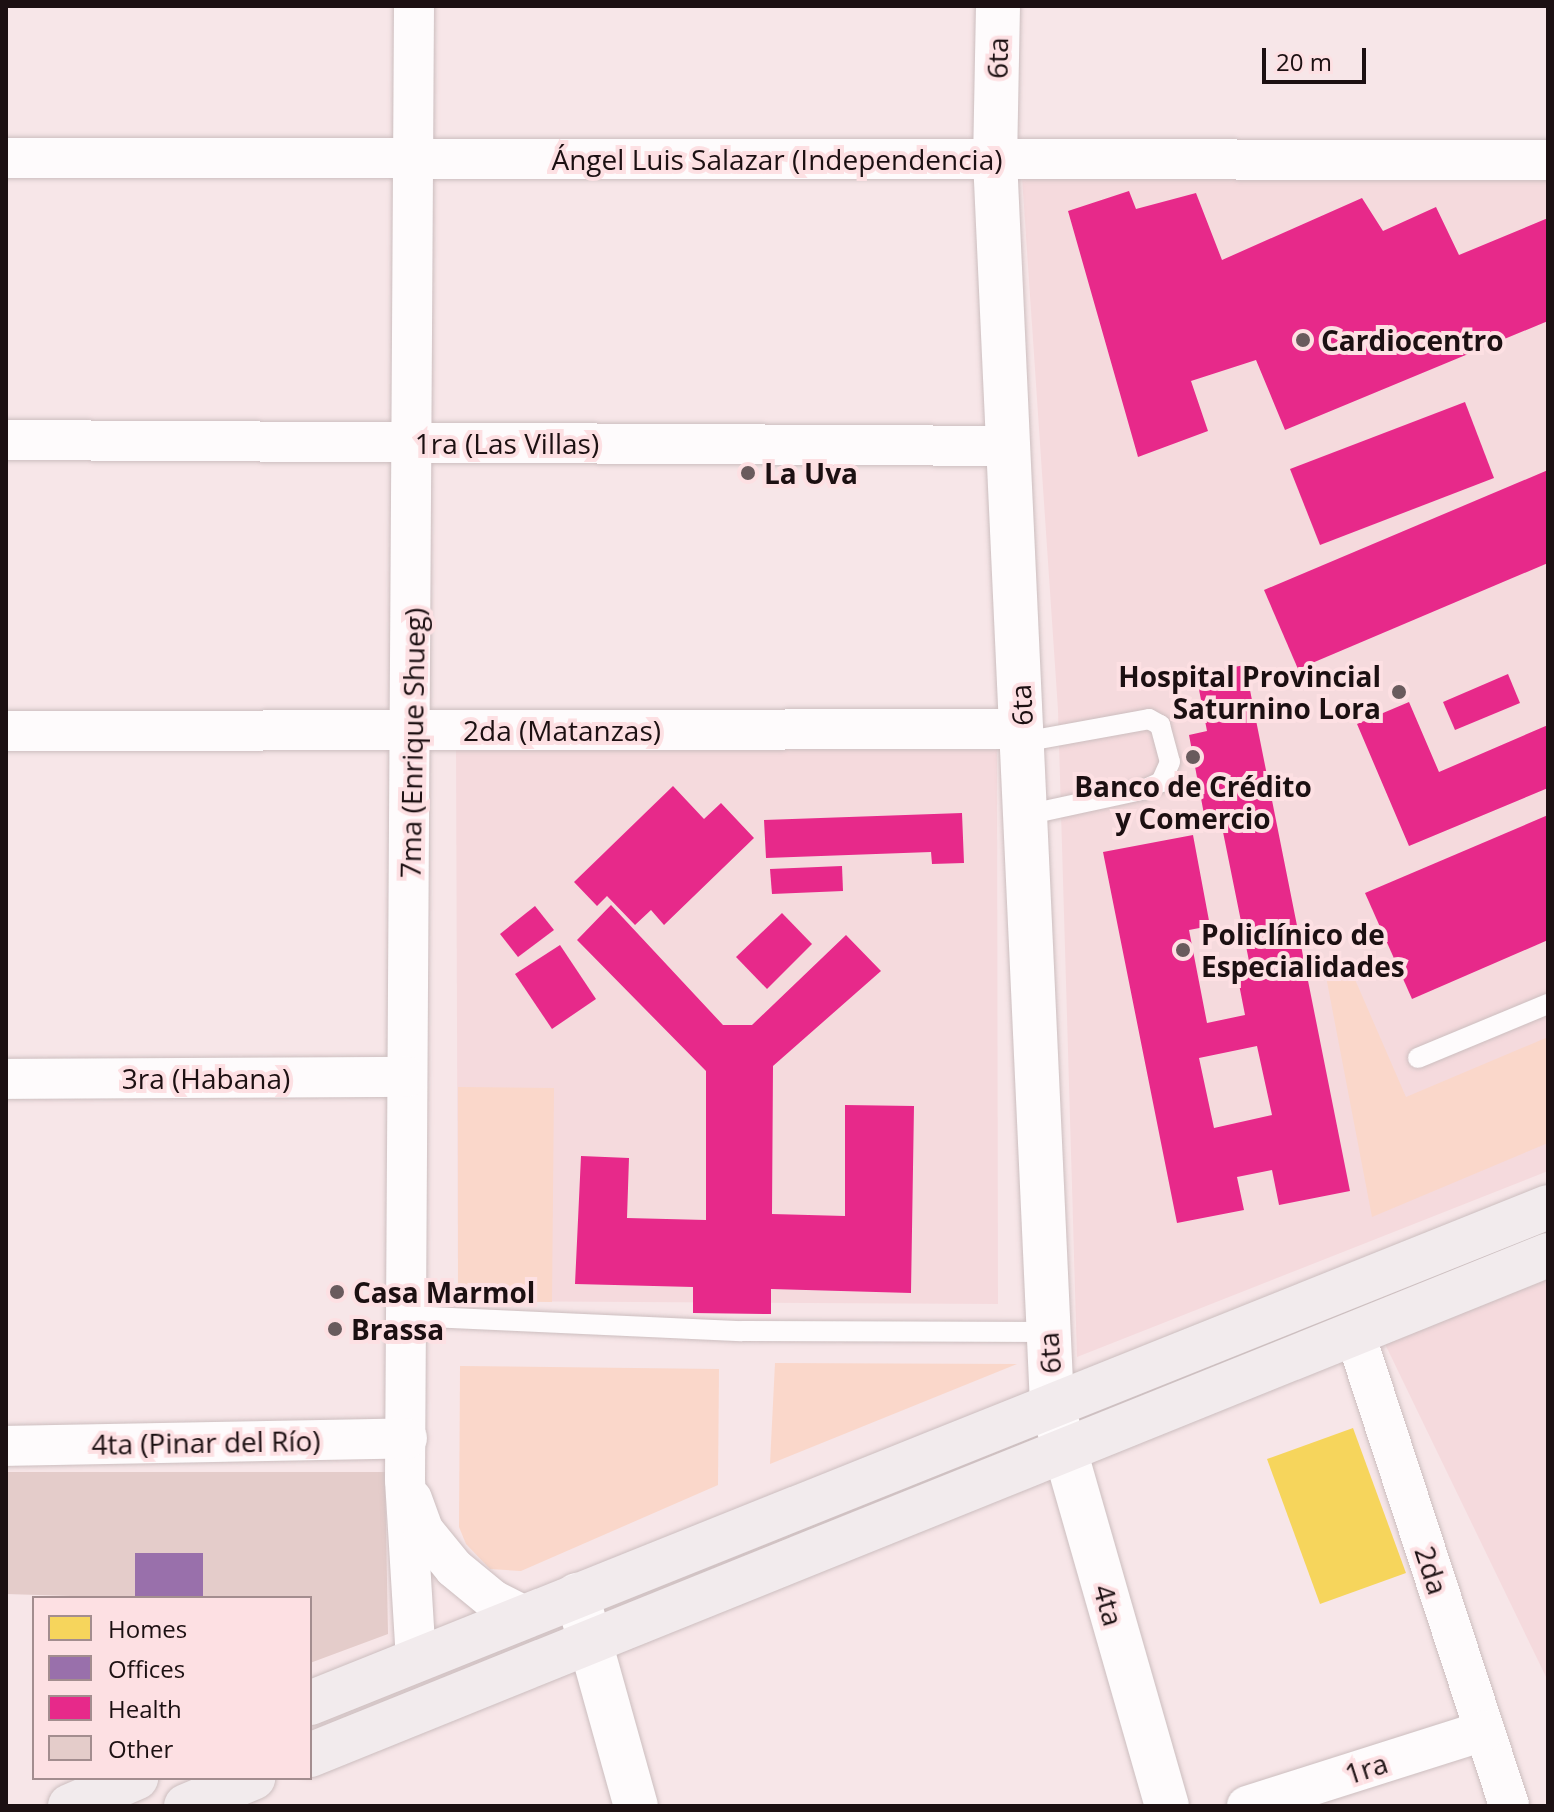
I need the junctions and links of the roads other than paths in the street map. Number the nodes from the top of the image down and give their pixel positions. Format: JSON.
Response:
{"nodes":[{"id":1,"x":414,"y":6,"type":"edge"},
{"id":2,"x":998,"y":6,"type":"edge"},
{"id":3,"x":6,"y":158,"type":"edge"},
{"id":4,"x":413,"y":159,"type":"junction"},
{"id":5,"x":995,"y":159,"type":"junction"},
{"id":6,"x":1548,"y":160,"type":"edge"},
{"id":7,"x":6,"y":440,"type":"edge"},
{"id":8,"x":415,"y":443,"type":"junction"},
{"id":9,"x":1009,"y":446,"type":"junction"},
{"id":10,"x":413,"y":730,"type":"junction"},
{"id":11,"x":6,"y":731,"type":"edge"},
{"id":12,"x":1023,"y":735,"type":"junction"},
{"id":13,"x":1026,"y":815,"type":"junction"},
{"id":14,"x":1548,"y":1004,"type":"edge"},
{"id":15,"x":1418,"y":1058,"type":"dead end"},
{"id":16,"x":407,"y":1077,"type":"junction"},
{"id":17,"x":6,"y":1079,"type":"edge"},
{"id":18,"x":1548,"y":1207,"type":"edge"},
{"id":19,"x":1548,"y":1255,"type":"edge"},
{"id":20,"x":408,"y":1316,"type":"junction"},
{"id":21,"x":1047,"y":1332,"type":"junction"},
{"id":22,"x":1355,"y":1334,"type":"junction"},
{"id":23,"x":1052,"y":1405,"type":"junction"},
{"id":24,"x":407,"y":1438,"type":"junction"},
{"id":25,"x":6,"y":1446,"type":"edge"},
{"id":26,"x":1065,"y":1450,"type":"junction"},
{"id":27,"x":405,"y":1480,"type":"junction"},
{"id":28,"x":577,"y":1595,"type":"junction"},
{"id":29,"x":525,"y":1616,"type":"junction"},
{"id":30,"x":591,"y":1643,"type":"junction"},
{"id":31,"x":416,"y":1658,"type":"junction"},
{"id":32,"x":312,"y":1702,"type":"edge"},
{"id":33,"x":1484,"y":1731,"type":"junction"},
{"id":34,"x":312,"y":1754,"type":"edge"},
{"id":35,"x":131,"y":1780,"type":"edge"},
{"id":36,"x":248,"y":1780,"type":"edge"},
{"id":37,"x":70,"y":1806,"type":"edge"},
{"id":38,"x":186,"y":1806,"type":"edge"},
{"id":39,"x":636,"y":1806,"type":"edge"},
{"id":40,"x":1167,"y":1806,"type":"edge"},
{"id":41,"x":1247,"y":1806,"type":"edge"},
{"id":42,"x":1509,"y":1806,"type":"edge"}],
"edges":[{"from":1,"to":4,"type":"street","name":"7ma (Enrique Shueg)"},
{"from":2,"to":5,"type":"street","name":"6ta"},
{"from":3,"to":4,"type":"street","name":"Ángel Luis Salazar (Independencia)"},
{"from":4,"to":5,"type":"street","name":"Ángel Luis Salazar (Independencia)"},
{"from":4,"to":8,"type":"street","name":"7ma (Enrique Shueg)"},
{"from":5,"to":6,"type":"street","name":"Ángel Luis Salazar (Independencia)"},
{"from":5,"to":9,"type":"street","name":"6ta"},
{"from":7,"to":8,"type":"street","name":"1ra (Las Villas)"},
{"from":8,"to":9,"type":"street","name":"1ra (Las Villas)"},
{"from":8,"to":10,"type":"street","name":"7ma (Enrique Shueg)"},
{"from":9,"to":12,"type":"street","name":"6ta"},
{"from":10,"to":11,"type":"street","name":"2da (Matanzas)"},
{"from":10,"to":12,"type":"street","name":"2da (Matanzas)"},
{"from":10,"to":16,"type":"street","name":"7ma (Enrique Shueg)"},
{"from":12,"to":13,"type":"street","name":"6ta"},
{"from":12,"to":13,"type":"lane"},
{"from":13,"to":21,"type":"street","name":"6ta"},
{"from":14,"to":15,"type":"lane"},
{"from":16,"to":17,"type":"street","name":"3ra (Habana)"},
{"from":16,"to":20,"type":"street","name":"7ma (Enrique Shueg)"},
{"from":18,"to":23,"type":"main road"},
{"from":19,"to":22,"type":"main road"},
{"from":20,"to":21,"type":"lane"},
{"from":20,"to":24,"type":"street","name":"7ma (Enrique Shueg)"},
{"from":21,"to":23,"type":"street","name":"6ta"},
{"from":22,"to":26,"type":"main road"},
{"from":22,"to":33,"type":"street","name":"2da"},
{"from":23,"to":26,"type":"street","name":"4ta"},
{"from":23,"to":28,"type":"main road"},
{"from":24,"to":25,"type":"street","name":"4ta (Pinar del Río)"},
{"from":24,"to":27,"type":"street","name":"7ma (Enrique Shueg)"},
{"from":26,"to":30,"type":"main road"},
{"from":26,"to":40,"type":"street","name":"4ta"},
{"from":27,"to":29,"type":"street","name":"7ma (Enrique Shueg)"},
{"from":27,"to":31,"type":"street","name":"7ma (Enrique Shueg)"},
{"from":28,"to":29,"type":"main road"},
{"from":28,"to":30,"type":"street"},
{"from":29,"to":31,"type":"main road"},
{"from":30,"to":34,"type":"main road"},
{"from":30,"to":39,"type":"street"},
{"from":31,"to":32,"type":"main road"},
{"from":33,"to":41,"type":"street","name":"1ra"},
{"from":33,"to":42,"type":"street","name":"2da"},
{"from":35,"to":37,"type":"main road"},
{"from":36,"to":38,"type":"main road"}]}
